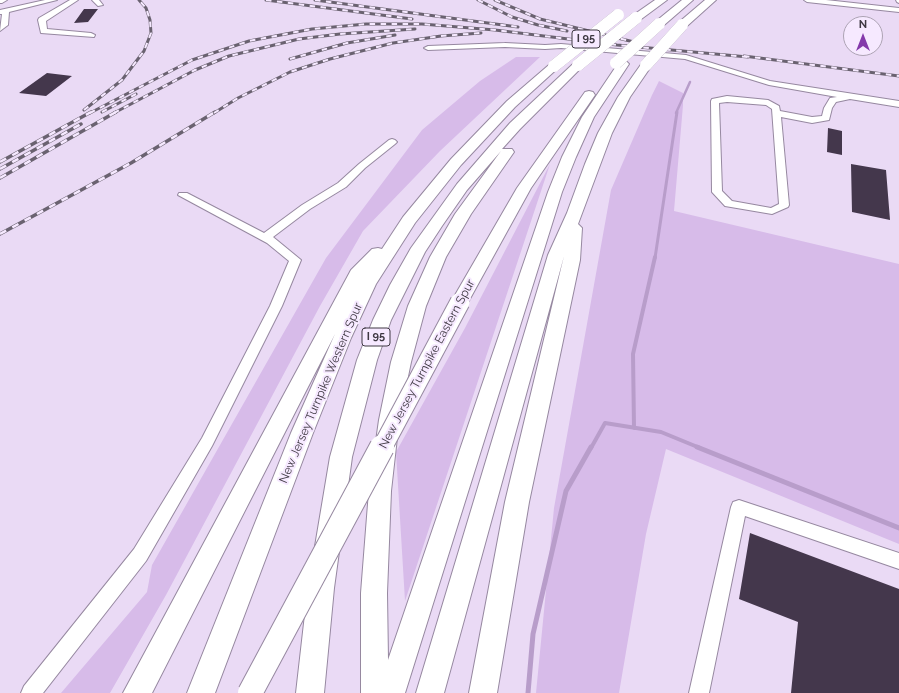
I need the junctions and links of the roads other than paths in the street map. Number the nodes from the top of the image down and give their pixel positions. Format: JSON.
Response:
{"nodes":[{"id":1,"x":54,"y":0,"type":"edge"},
{"id":2,"x":75,"y":0,"type":"edge"},
{"id":3,"x":662,"y":0,"type":"edge"},
{"id":4,"x":688,"y":0,"type":"edge"},
{"id":5,"x":711,"y":0,"type":"edge"},
{"id":6,"x":807,"y":0,"type":"edge"},
{"id":7,"x":629,"y":8,"type":"dead end"},
{"id":8,"x":899,"y":10,"type":"edge"},
{"id":9,"x":3,"y":11,"type":"edge"},
{"id":10,"x":0,"y":29,"type":"edge"},
{"id":11,"x":91,"y":35,"type":"dead end"},
{"id":12,"x":428,"y":48,"type":"dead end"},
{"id":13,"x":623,"y":60,"type":"junction"},
{"id":14,"x":558,"y":73,"type":"junction"},
{"id":15,"x":849,"y":97,"type":"junction"},
{"id":16,"x":899,"y":104,"type":"edge"},
{"id":17,"x":776,"y":113,"type":"junction"},
{"id":18,"x":392,"y":142,"type":"dead end"},
{"id":19,"x":183,"y":195,"type":"dead end"},
{"id":20,"x":575,"y":213,"type":"junction"},
{"id":21,"x":409,"y":220,"type":"junction"},
{"id":22,"x":265,"y":238,"type":"junction"},
{"id":23,"x":899,"y":561,"type":"edge"},
{"id":24,"x":311,"y":682,"type":"edge"},
{"id":25,"x":31,"y":693,"type":"edge"},
{"id":26,"x":138,"y":693,"type":"edge"},
{"id":27,"x":201,"y":693,"type":"edge"},
{"id":28,"x":250,"y":693,"type":"edge"},
{"id":29,"x":375,"y":693,"type":"edge"},
{"id":30,"x":391,"y":693,"type":"edge"},
{"id":31,"x":430,"y":693,"type":"edge"},
{"id":32,"x":483,"y":693,"type":"edge"},
{"id":33,"x":699,"y":693,"type":"edge"}],
"edges":[{"from":1,"to":9,"type":"street"},
{"from":2,"to":11,"type":"street"},
{"from":3,"to":14,"type":"highway","name":"New Jersey Turnpike Western Spur","number":"I 95","bridge":true},
{"from":4,"to":13,"type":"highway","name":"New Jersey Turnpike Eastern Spur","bridge":true},
{"from":5,"to":20,"type":"highway","bridge":true},
{"from":6,"to":8,"type":"street"},
{"from":7,"to":14,"type":"highway","name":"New Jersey Turnpike Western Spur","number":"I 95","bridge":true},
{"from":9,"to":10,"type":"street"},
{"from":12,"to":15,"type":"street"},
{"from":13,"to":28,"type":"highway","name":"New Jersey Turnpike Eastern Spur","bridge":true},
{"from":13,"to":30,"type":"highway","name":"New Jersey Turnpike Eastern Spur"},
{"from":14,"to":21,"type":"highway","name":"New Jersey Turnpike Western Spur","number":"I 95"},
{"from":14,"to":24,"type":"highway","name":"New Jersey Turnpike Western Spur","number":"I 95"},
{"from":14,"to":29,"type":"highway"},
{"from":15,"to":16,"type":"street"},
{"from":15,"to":17,"type":"street"},
{"from":17,"to":17,"type":"street"},
{"from":18,"to":22,"type":"street"},
{"from":19,"to":22,"type":"street"},
{"from":20,"to":31,"type":"highway"},
{"from":20,"to":32,"type":"highway"},
{"from":21,"to":26,"type":"highway"},
{"from":21,"to":27,"type":"highway","name":"New Jersey Turnpike Western Spur","number":"I 95"},
{"from":22,"to":25,"type":"street"},
{"from":23,"to":33,"type":"street"}]}
